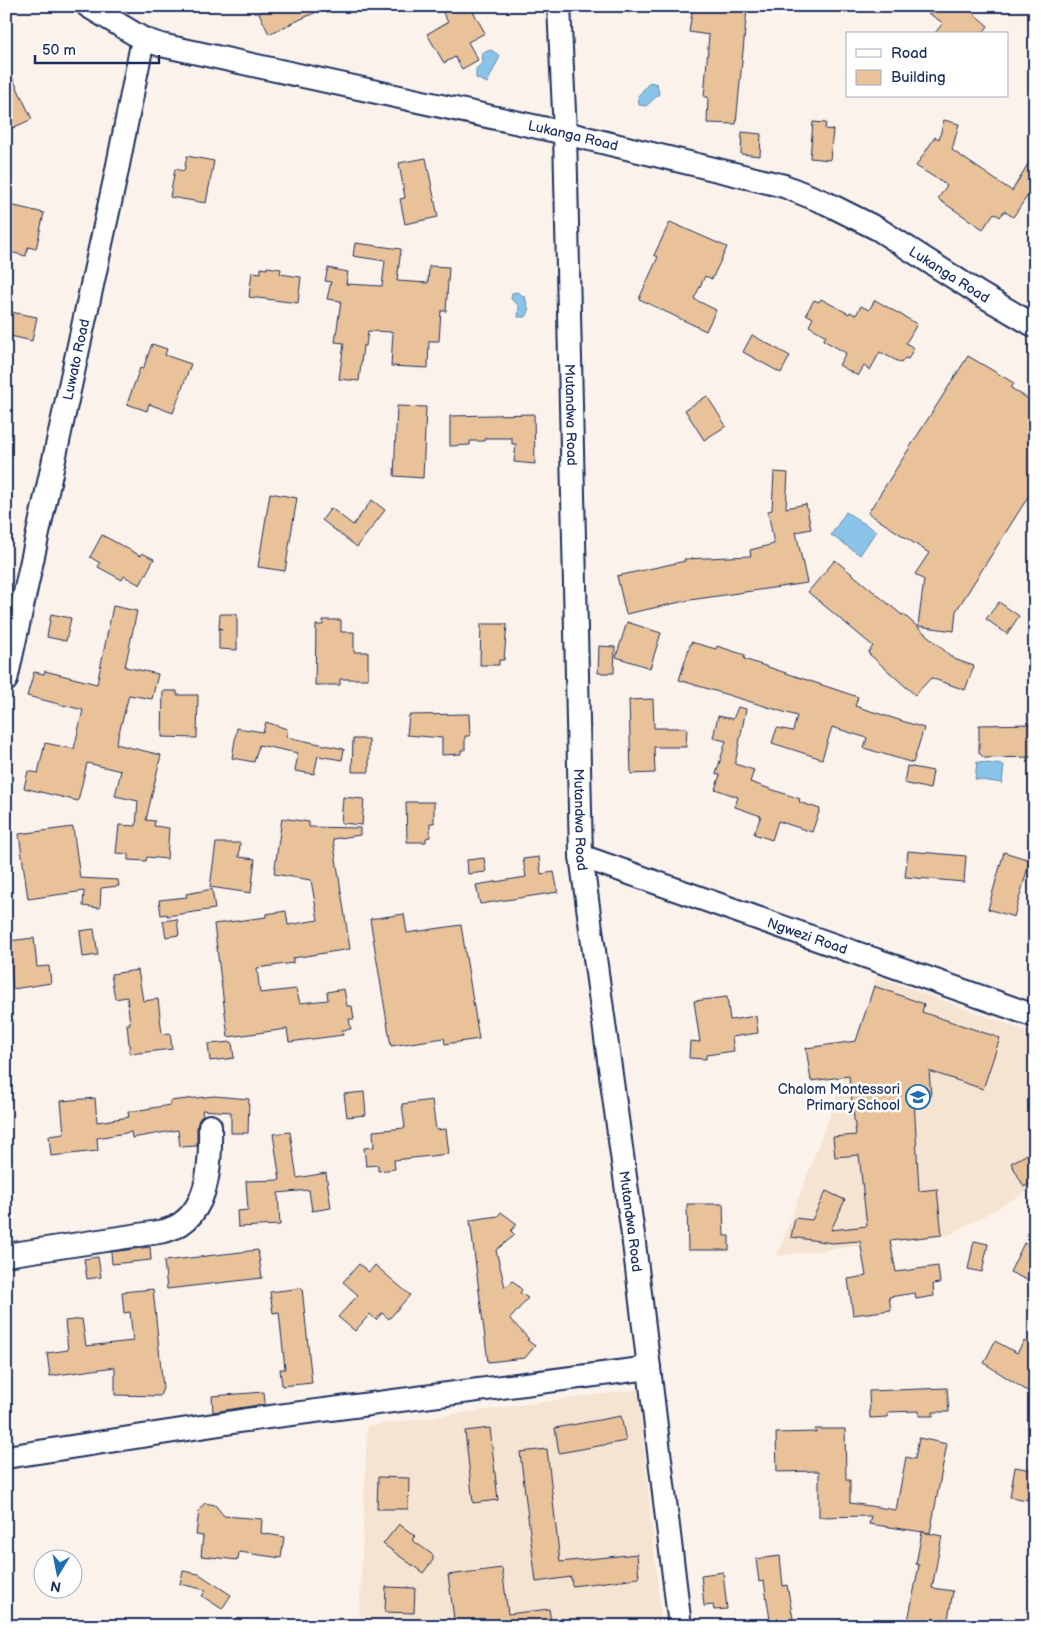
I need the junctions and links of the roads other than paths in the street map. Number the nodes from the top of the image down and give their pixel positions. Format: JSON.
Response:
{"nodes":[{"id":1,"x":88,"y":6,"type":"edge"},
{"id":2,"x":559,"y":6,"type":"edge"},
{"id":3,"x":144,"y":39,"type":"junction"},
{"id":4,"x":565,"y":133,"type":"junction"},
{"id":5,"x":1035,"y":326,"type":"edge"},
{"id":6,"x":6,"y":680,"type":"edge"},
{"id":7,"x":581,"y":856,"type":"junction"},
{"id":8,"x":1035,"y":1016,"type":"edge"},
{"id":9,"x":210,"y":1126,"type":"dead end"},
{"id":10,"x":6,"y":1255,"type":"edge"},
{"id":11,"x":649,"y":1368,"type":"junction"},
{"id":12,"x":6,"y":1458,"type":"edge"},
{"id":13,"x":680,"y":1626,"type":"edge"}],
"edges":[{"from":1,"to":3,"type":"street","name":"Lukanga Road"},
{"from":2,"to":4,"type":"street","name":"Mutandwa Road"},
{"from":3,"to":4,"type":"street","name":"Lukanga Road"},
{"from":3,"to":6,"type":"street","name":"Luwato Road"},
{"from":4,"to":5,"type":"street","name":"Lukanga Road"},
{"from":4,"to":7,"type":"street","name":"Mutandwa Road"},
{"from":7,"to":8,"type":"street","name":"Ngwezi Road"},
{"from":7,"to":11,"type":"street","name":"Mutandwa Road"},
{"from":9,"to":10,"type":"street"},
{"from":11,"to":12,"type":"street"},
{"from":11,"to":13,"type":"street","name":"Mutandwa Road"}]}
